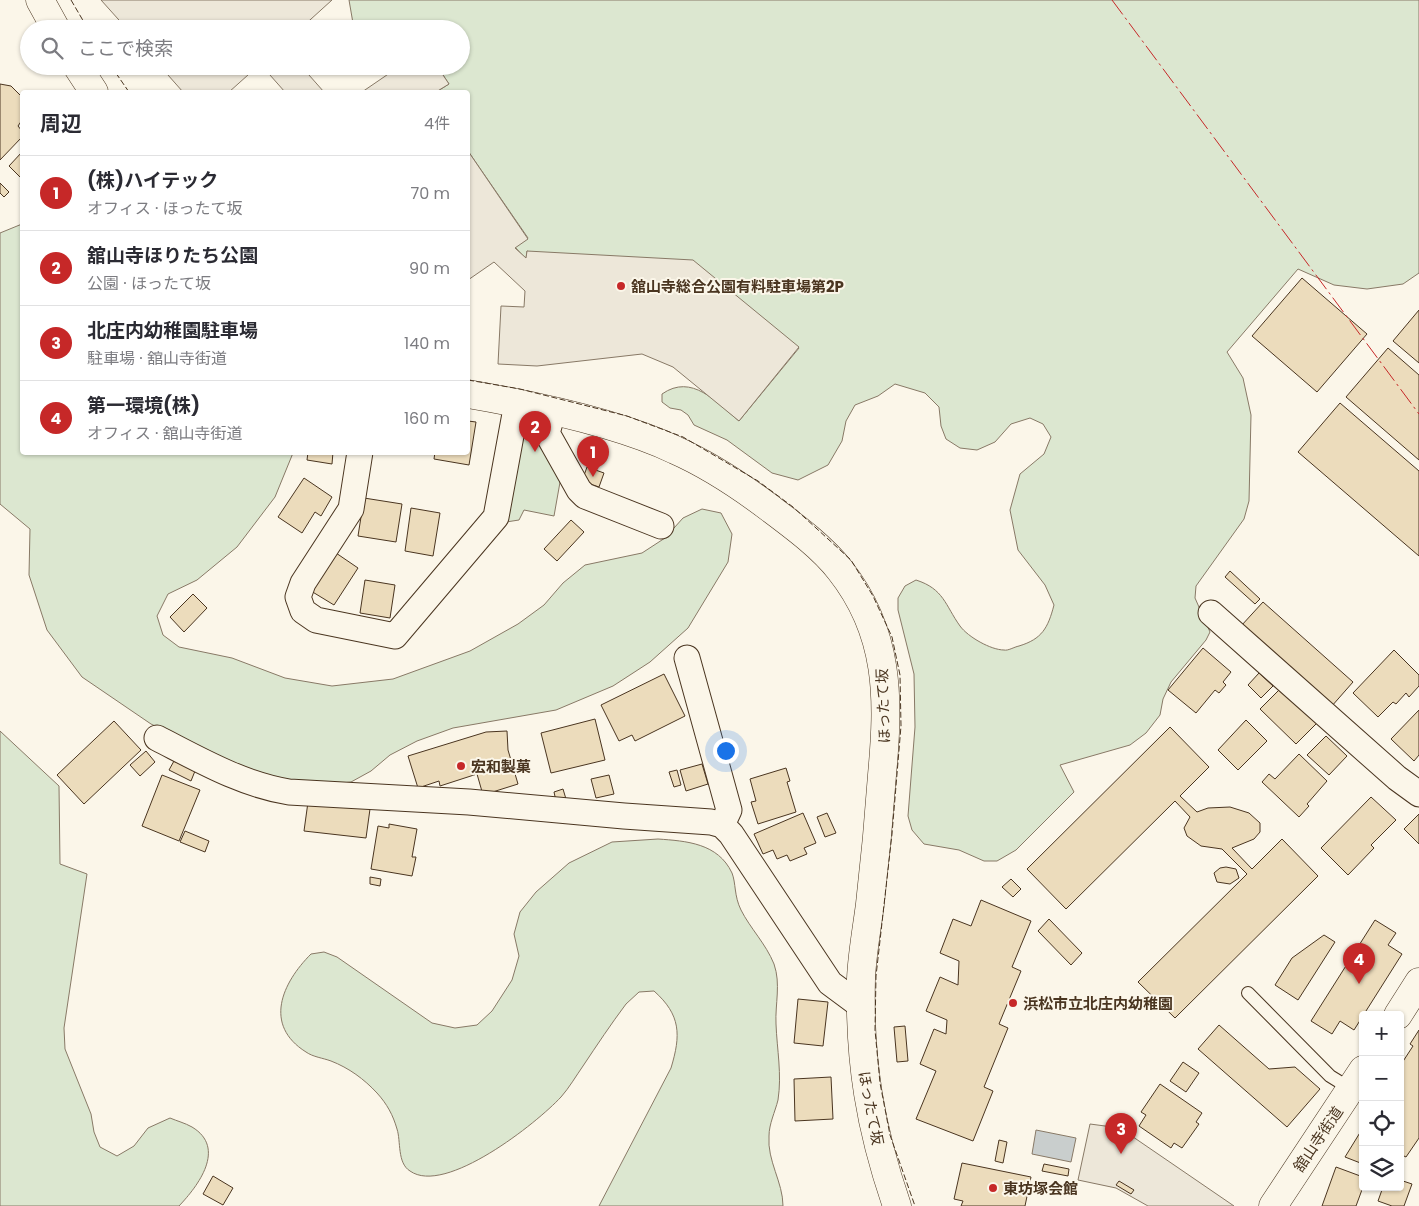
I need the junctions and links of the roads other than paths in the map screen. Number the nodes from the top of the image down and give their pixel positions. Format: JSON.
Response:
{"nodes":[{"id":1,"x":40,"y":0,"type":"edge"},
{"id":2,"x":51,"y":20,"type":"edge"},
{"id":3,"x":83,"y":75,"type":"edge"},
{"id":4,"x":93,"y":90,"type":"edge"},
{"id":5,"x":470,"y":394,"type":"edge"},
{"id":6,"x":517,"y":403,"type":"junction"},
{"id":7,"x":553,"y":412,"type":"junction"},
{"id":8,"x":360,"y":455,"type":"edge"},
{"id":9,"x":661,"y":526,"type":"dead end"},
{"id":10,"x":1211,"y":613,"type":"dead end"},
{"id":11,"x":687,"y":658,"type":"dead end"},
{"id":12,"x":157,"y":738,"type":"dead end"},
{"id":13,"x":1419,"y":794,"type":"edge"},
{"id":14,"x":722,"y":825,"type":"junction"},
{"id":15,"x":1419,"y":982,"type":"edge"},
{"id":16,"x":1248,"y":993,"type":"dead end"},
{"id":17,"x":861,"y":1006,"type":"junction"},
{"id":18,"x":1401,"y":1011,"type":"edge"},
{"id":19,"x":1357,"y":1080,"type":"edge"},
{"id":20,"x":897,"y":1206,"type":"edge"},
{"id":21,"x":1273,"y":1206,"type":"edge"}],
"edges":[{"from":1,"to":2,"type":"street"},
{"from":3,"to":4,"type":"street"},
{"from":5,"to":6,"type":"street","name":"ほったて坂"},
{"from":6,"to":7,"type":"street","name":"ほったて坂"},
{"from":6,"to":8,"type":"street"},
{"from":7,"to":9,"type":"street"},
{"from":7,"to":17,"type":"street","name":"ほったて坂"},
{"from":10,"to":13,"type":"street"},
{"from":11,"to":14,"type":"street"},
{"from":12,"to":14,"type":"street"},
{"from":14,"to":17,"type":"street"},
{"from":15,"to":18,"type":"street"},
{"from":16,"to":19,"type":"lane"},
{"from":17,"to":20,"type":"street","name":"ほったて坂"},
{"from":19,"to":21,"type":"street","name":"舘山寺街道"}]}
